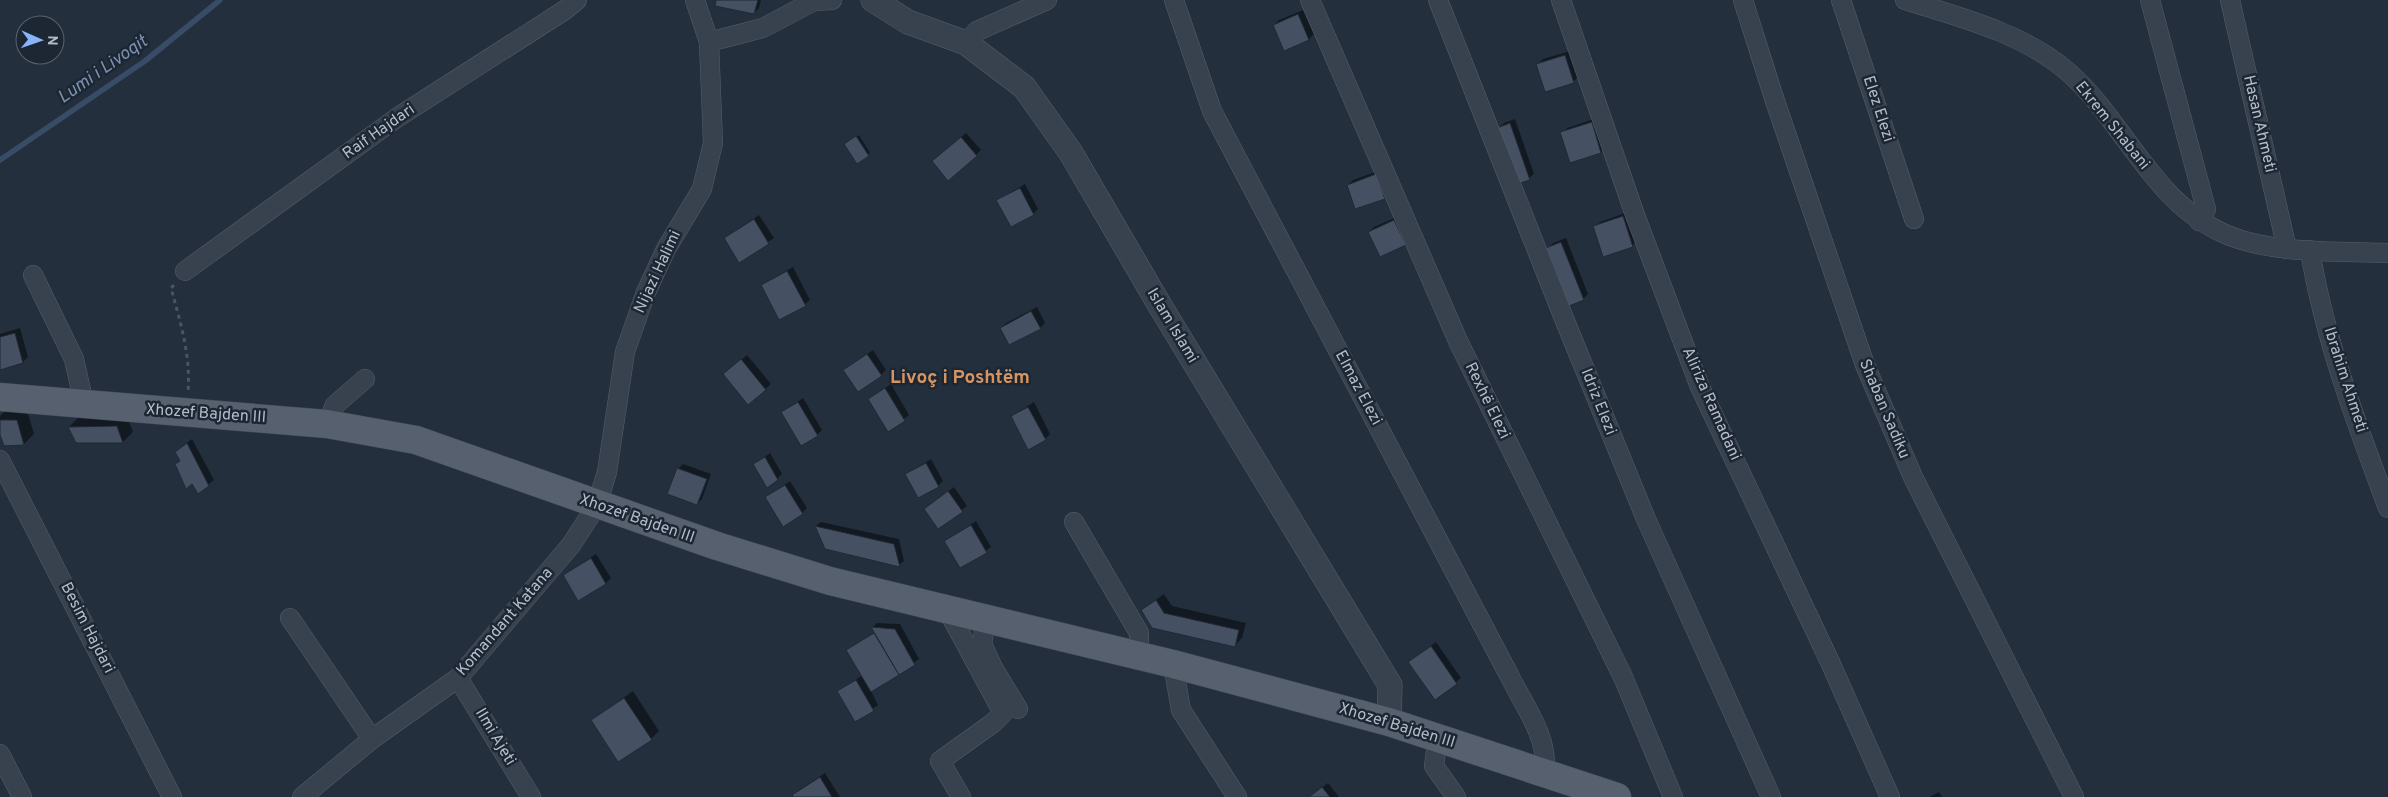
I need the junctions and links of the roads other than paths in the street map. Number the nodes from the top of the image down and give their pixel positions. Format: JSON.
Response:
{"nodes":[{"id":1,"x":577,"y":0,"type":"edge"},
{"id":2,"x":695,"y":0,"type":"edge"},
{"id":3,"x":819,"y":0,"type":"edge"},
{"id":4,"x":873,"y":0,"type":"edge"},
{"id":5,"x":1047,"y":0,"type":"edge"},
{"id":6,"x":1174,"y":0,"type":"edge"},
{"id":7,"x":1310,"y":0,"type":"edge"},
{"id":8,"x":1438,"y":0,"type":"edge"},
{"id":9,"x":1561,"y":0,"type":"edge"},
{"id":10,"x":1743,"y":0,"type":"edge"},
{"id":11,"x":1842,"y":0,"type":"edge"},
{"id":12,"x":1905,"y":0,"type":"edge"},
{"id":13,"x":2150,"y":0,"type":"edge"},
{"id":14,"x":2230,"y":0,"type":"edge"},
{"id":15,"x":709,"y":42,"type":"junction"},
{"id":16,"x":966,"y":43,"type":"junction"},
{"id":17,"x":1914,"y":219,"type":"dead end"},
{"id":18,"x":2199,"y":221,"type":"junction"},
{"id":19,"x":2287,"y":249,"type":"junction"},
{"id":20,"x":2310,"y":250,"type":"junction"},
{"id":21,"x":2388,"y":252,"type":"edge"},
{"id":22,"x":185,"y":270,"type":"road end"},
{"id":23,"x":33,"y":275,"type":"dead end"},
{"id":24,"x":365,"y":379,"type":"dead end"},
{"id":25,"x":0,"y":397,"type":"edge"},
{"id":26,"x":84,"y":404,"type":"junction"},
{"id":27,"x":327,"y":424,"type":"junction"},
{"id":28,"x":0,"y":460,"type":"edge"},
{"id":29,"x":597,"y":505,"type":"junction"},
{"id":30,"x":2388,"y":508,"type":"edge"},
{"id":31,"x":1074,"y":522,"type":"dead end"},
{"id":32,"x":948,"y":611,"type":"junction"},
{"id":33,"x":290,"y":618,"type":"dead end"},
{"id":34,"x":986,"y":619,"type":"junction"},
{"id":35,"x":1139,"y":656,"type":"junction"},
{"id":36,"x":1173,"y":664,"type":"junction"},
{"id":37,"x":458,"y":678,"type":"junction"},
{"id":38,"x":1018,"y":709,"type":"dead end"},
{"id":39,"x":1389,"y":722,"type":"junction"},
{"id":40,"x":1438,"y":738,"type":"junction"},
{"id":41,"x":372,"y":739,"type":"junction"},
{"id":42,"x":0,"y":754,"type":"edge"},
{"id":43,"x":1544,"y":772,"type":"junction"},
{"id":44,"x":22,"y":797,"type":"edge"},
{"id":45,"x":172,"y":797,"type":"edge"},
{"id":46,"x":302,"y":797,"type":"edge"},
{"id":47,"x":531,"y":797,"type":"edge"},
{"id":48,"x":961,"y":797,"type":"edge"},
{"id":49,"x":1237,"y":797,"type":"edge"},
{"id":50,"x":1456,"y":797,"type":"edge"},
{"id":51,"x":1617,"y":797,"type":"edge"},
{"id":52,"x":1673,"y":797,"type":"edge"},
{"id":53,"x":1771,"y":797,"type":"edge"},
{"id":54,"x":1890,"y":797,"type":"edge"},
{"id":55,"x":2074,"y":797,"type":"edge"}],
"edges":[{"from":1,"to":22,"type":"street","name":"Raif Hajdari"},
{"from":2,"to":15,"type":"street"},
{"from":3,"to":15,"type":"street"},
{"from":4,"to":16,"type":"street","name":"Islam Islami"},
{"from":5,"to":16,"type":"street"},
{"from":6,"to":43,"type":"street","name":"Elmaz Elezi"},
{"from":7,"to":52,"type":"street","name":"Rexhë Elezi"},
{"from":8,"to":53,"type":"street","name":"Idriz Elezi"},
{"from":9,"to":54,"type":"street","name":"Aliriza Ramadani"},
{"from":10,"to":55,"type":"street","name":"Shaban Sadiku"},
{"from":11,"to":17,"type":"street","name":"Elez Elezi"},
{"from":12,"to":18,"type":"street","name":"Ekrem Shabani"},
{"from":13,"to":18,"type":"street"},
{"from":14,"to":19,"type":"street","name":"Hasan Ahmeti"},
{"from":15,"to":29,"type":"street","name":"Nijazi Halimi"},
{"from":16,"to":39,"type":"street","name":"Islam Islami"},
{"from":18,"to":19,"type":"street","name":"Ekrem Shabani"},
{"from":19,"to":20,"type":"street","name":"Ekrem Shabani"},
{"from":20,"to":21,"type":"street","name":"Ekrem Shabani"},
{"from":20,"to":30,"type":"street","name":"Ibrahim Ahmeti"},
{"from":23,"to":26,"type":"street"},
{"from":24,"to":27,"type":"street"},
{"from":25,"to":26,"type":"main road","name":"Xhozef Bajden III"},
{"from":26,"to":27,"type":"main road","name":"Xhozef Bajden III"},
{"from":27,"to":29,"type":"main road","name":"Xhozef Bajden III"},
{"from":28,"to":45,"type":"street","name":"Besim Hajdari"},
{"from":29,"to":32,"type":"main road","name":"Xhozef Bajden III"},
{"from":29,"to":37,"type":"street","name":"Komandant Katana"},
{"from":31,"to":35,"type":"street"},
{"from":32,"to":34,"type":"main road","name":"Xhozef Bajden III"},
{"from":32,"to":48,"type":"street"},
{"from":33,"to":41,"type":"street"},
{"from":34,"to":35,"type":"main road","name":"Xhozef Bajden III"},
{"from":34,"to":38,"type":"street"},
{"from":35,"to":36,"type":"main road","name":"Xhozef Bajden III"},
{"from":36,"to":39,"type":"main road","name":"Xhozef Bajden III"},
{"from":36,"to":49,"type":"street"},
{"from":37,"to":41,"type":"street","name":"Komandant Katana"},
{"from":37,"to":47,"type":"street","name":"Ilmi Ajeti"},
{"from":39,"to":40,"type":"main road","name":"Xhozef Bajden III"},
{"from":40,"to":43,"type":"main road","name":"Xhozef Bajden III"},
{"from":40,"to":50,"type":"street"},
{"from":41,"to":46,"type":"street","name":"Komandant Katana"},
{"from":42,"to":44,"type":"street"},
{"from":43,"to":51,"type":"main road","name":"Xhozef Bajden III"}]}
